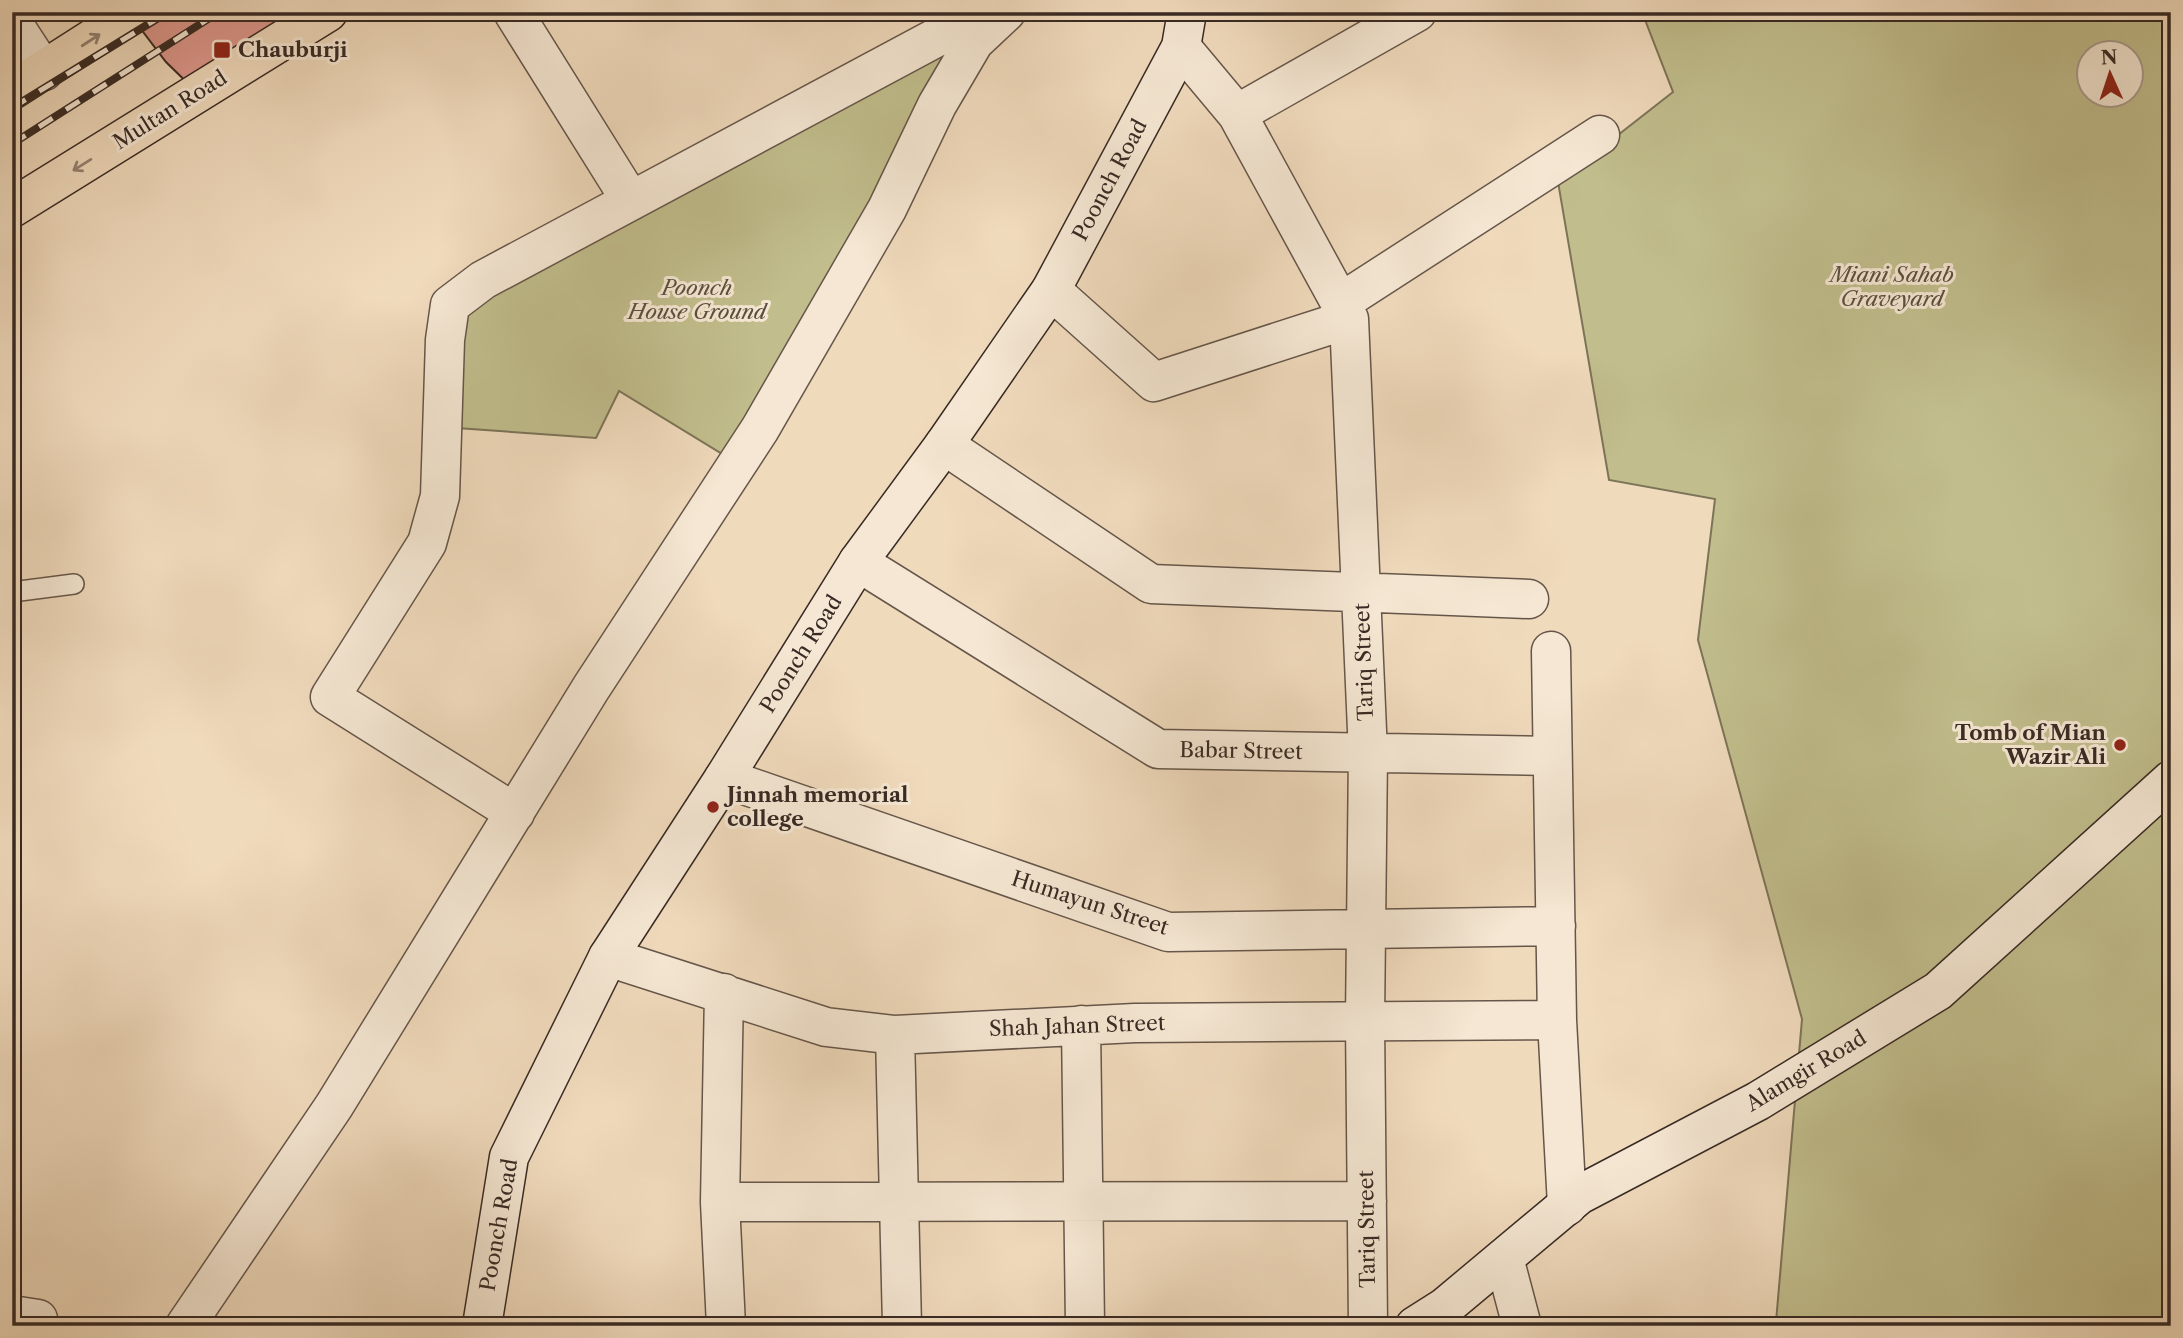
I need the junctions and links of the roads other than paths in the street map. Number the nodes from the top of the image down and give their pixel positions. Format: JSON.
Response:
{"nodes":[{"id":1,"x":134,"y":12,"type":"edge"},
{"id":2,"x":328,"y":12,"type":"edge"},
{"id":3,"x":513,"y":12,"type":"edge"},
{"id":4,"x":984,"y":12,"type":"edge"},
{"id":5,"x":1006,"y":12,"type":"edge"},
{"id":6,"x":1417,"y":12,"type":"edge"},
{"id":7,"x":12,"y":22,"type":"edge"},
{"id":8,"x":1184,"y":30,"type":"edge"},
{"id":9,"x":28,"y":80,"type":"edge"},
{"id":10,"x":1237,"y":114,"type":"junction"},
{"id":11,"x":1600,"y":135,"type":"dead end"},
{"id":12,"x":631,"y":201,"type":"junction"},
{"id":13,"x":12,"y":208,"type":"edge"},
{"id":14,"x":1051,"y":290,"type":"junction"},
{"id":15,"x":1344,"y":311,"type":"junction"},
{"id":16,"x":944,"y":445,"type":"junction"},
{"id":17,"x":858,"y":562,"type":"junction"},
{"id":18,"x":74,"y":584,"type":"dead end"},
{"id":19,"x":12,"y":592,"type":"edge"},
{"id":20,"x":1362,"y":592,"type":"junction"},
{"id":21,"x":1529,"y":599,"type":"dead end"},
{"id":22,"x":1551,"y":652,"type":"dead end"},
{"id":23,"x":1368,"y":753,"type":"junction"},
{"id":24,"x":1552,"y":756,"type":"junction"},
{"id":25,"x":724,"y":778,"type":"junction"},
{"id":26,"x":2171,"y":779,"type":"edge"},
{"id":27,"x":514,"y":813,"type":"junction"},
{"id":28,"x":1556,"y":926,"type":"junction"},
{"id":29,"x":1366,"y":931,"type":"junction"},
{"id":30,"x":608,"y":957,"type":"junction"},
{"id":31,"x":724,"y":993,"type":"junction"},
{"id":32,"x":1557,"y":1020,"type":"junction"},
{"id":33,"x":1365,"y":1021,"type":"junction"},
{"id":34,"x":1081,"y":1025,"type":"junction"},
{"id":35,"x":895,"y":1035,"type":"junction"},
{"id":36,"x":1367,"y":1201,"type":"junction"},
{"id":37,"x":720,"y":1202,"type":"junction"},
{"id":38,"x":899,"y":1202,"type":"junction"},
{"id":39,"x":1084,"y":1202,"type":"junction"},
{"id":40,"x":1567,"y":1206,"type":"junction"},
{"id":41,"x":1504,"y":1258,"type":"junction"},
{"id":42,"x":185,"y":1326,"type":"edge"},
{"id":43,"x":482,"y":1326,"type":"edge"},
{"id":44,"x":726,"y":1326,"type":"edge"},
{"id":45,"x":902,"y":1326,"type":"edge"},
{"id":46,"x":1085,"y":1326,"type":"edge"},
{"id":47,"x":1368,"y":1326,"type":"edge"},
{"id":48,"x":1415,"y":1326,"type":"edge"},
{"id":49,"x":1522,"y":1326,"type":"edge"}],
"edges":[{"from":9,"to":1,"type":"main road","one_way":true},
{"from":2,"to":13,"type":"main road","name":"Multan Road","one_way":true},
{"from":3,"to":12,"type":"street"},
{"from":4,"to":12,"type":"street"},
{"from":5,"to":27,"type":"street"},
{"from":6,"to":10,"type":"street"},
{"from":7,"to":9,"type":"street"},
{"from":8,"to":10,"type":"street","name":"Tariq Street"},
{"from":8,"to":14,"type":"street","name":"Poonch Road"},
{"from":10,"to":15,"type":"street","name":"Tariq Street"},
{"from":11,"to":15,"type":"street"},
{"from":12,"to":27,"type":"street"},
{"from":14,"to":15,"type":"street"},
{"from":14,"to":16,"type":"street","name":"Poonch Road"},
{"from":15,"to":20,"type":"street","name":"Tariq Street"},
{"from":16,"to":17,"type":"street","name":"Poonch Road"},
{"from":16,"to":20,"type":"street"},
{"from":17,"to":23,"type":"street","name":"Babar Street"},
{"from":17,"to":25,"type":"street","name":"Poonch Road"},
{"from":18,"to":19,"type":"lane"},
{"from":20,"to":21,"type":"street"},
{"from":20,"to":23,"type":"street","name":"Tariq Street"},
{"from":22,"to":24,"type":"street"},
{"from":23,"to":24,"type":"street","name":"Babar Street"},
{"from":23,"to":29,"type":"street","name":"Tariq Street"},
{"from":24,"to":28,"type":"street"},
{"from":25,"to":29,"type":"street","name":"Humayun Street"},
{"from":25,"to":30,"type":"street","name":"Poonch Road"},
{"from":26,"to":40,"type":"street","name":"Alamgir Road"},
{"from":27,"to":42,"type":"street"},
{"from":28,"to":29,"type":"street","name":"Humayun Street"},
{"from":28,"to":32,"type":"street"},
{"from":29,"to":33,"type":"street","name":"Tariq Street"},
{"from":30,"to":31,"type":"street","name":"Shah Jahan Street"},
{"from":30,"to":43,"type":"street","name":"Poonch Road"},
{"from":31,"to":35,"type":"street","name":"Shah Jahan Street"},
{"from":31,"to":37,"type":"street"},
{"from":32,"to":33,"type":"street","name":"Shah Jahan Street"},
{"from":32,"to":40,"type":"street"},
{"from":33,"to":34,"type":"street","name":"Shah Jahan Street"},
{"from":33,"to":36,"type":"street","name":"Tariq Street"},
{"from":34,"to":35,"type":"street","name":"Shah Jahan Street"},
{"from":34,"to":39,"type":"street"},
{"from":35,"to":38,"type":"street"},
{"from":36,"to":39,"type":"street"},
{"from":36,"to":47,"type":"street","name":"Tariq Street"},
{"from":37,"to":38,"type":"street"},
{"from":37,"to":44,"type":"street"},
{"from":38,"to":39,"type":"street"},
{"from":38,"to":45,"type":"street"},
{"from":39,"to":46,"type":"street"},
{"from":40,"to":41,"type":"street","name":"Alamgir Road"},
{"from":41,"to":48,"type":"street","name":"Alamgir Road"},
{"from":41,"to":49,"type":"street"}]}
